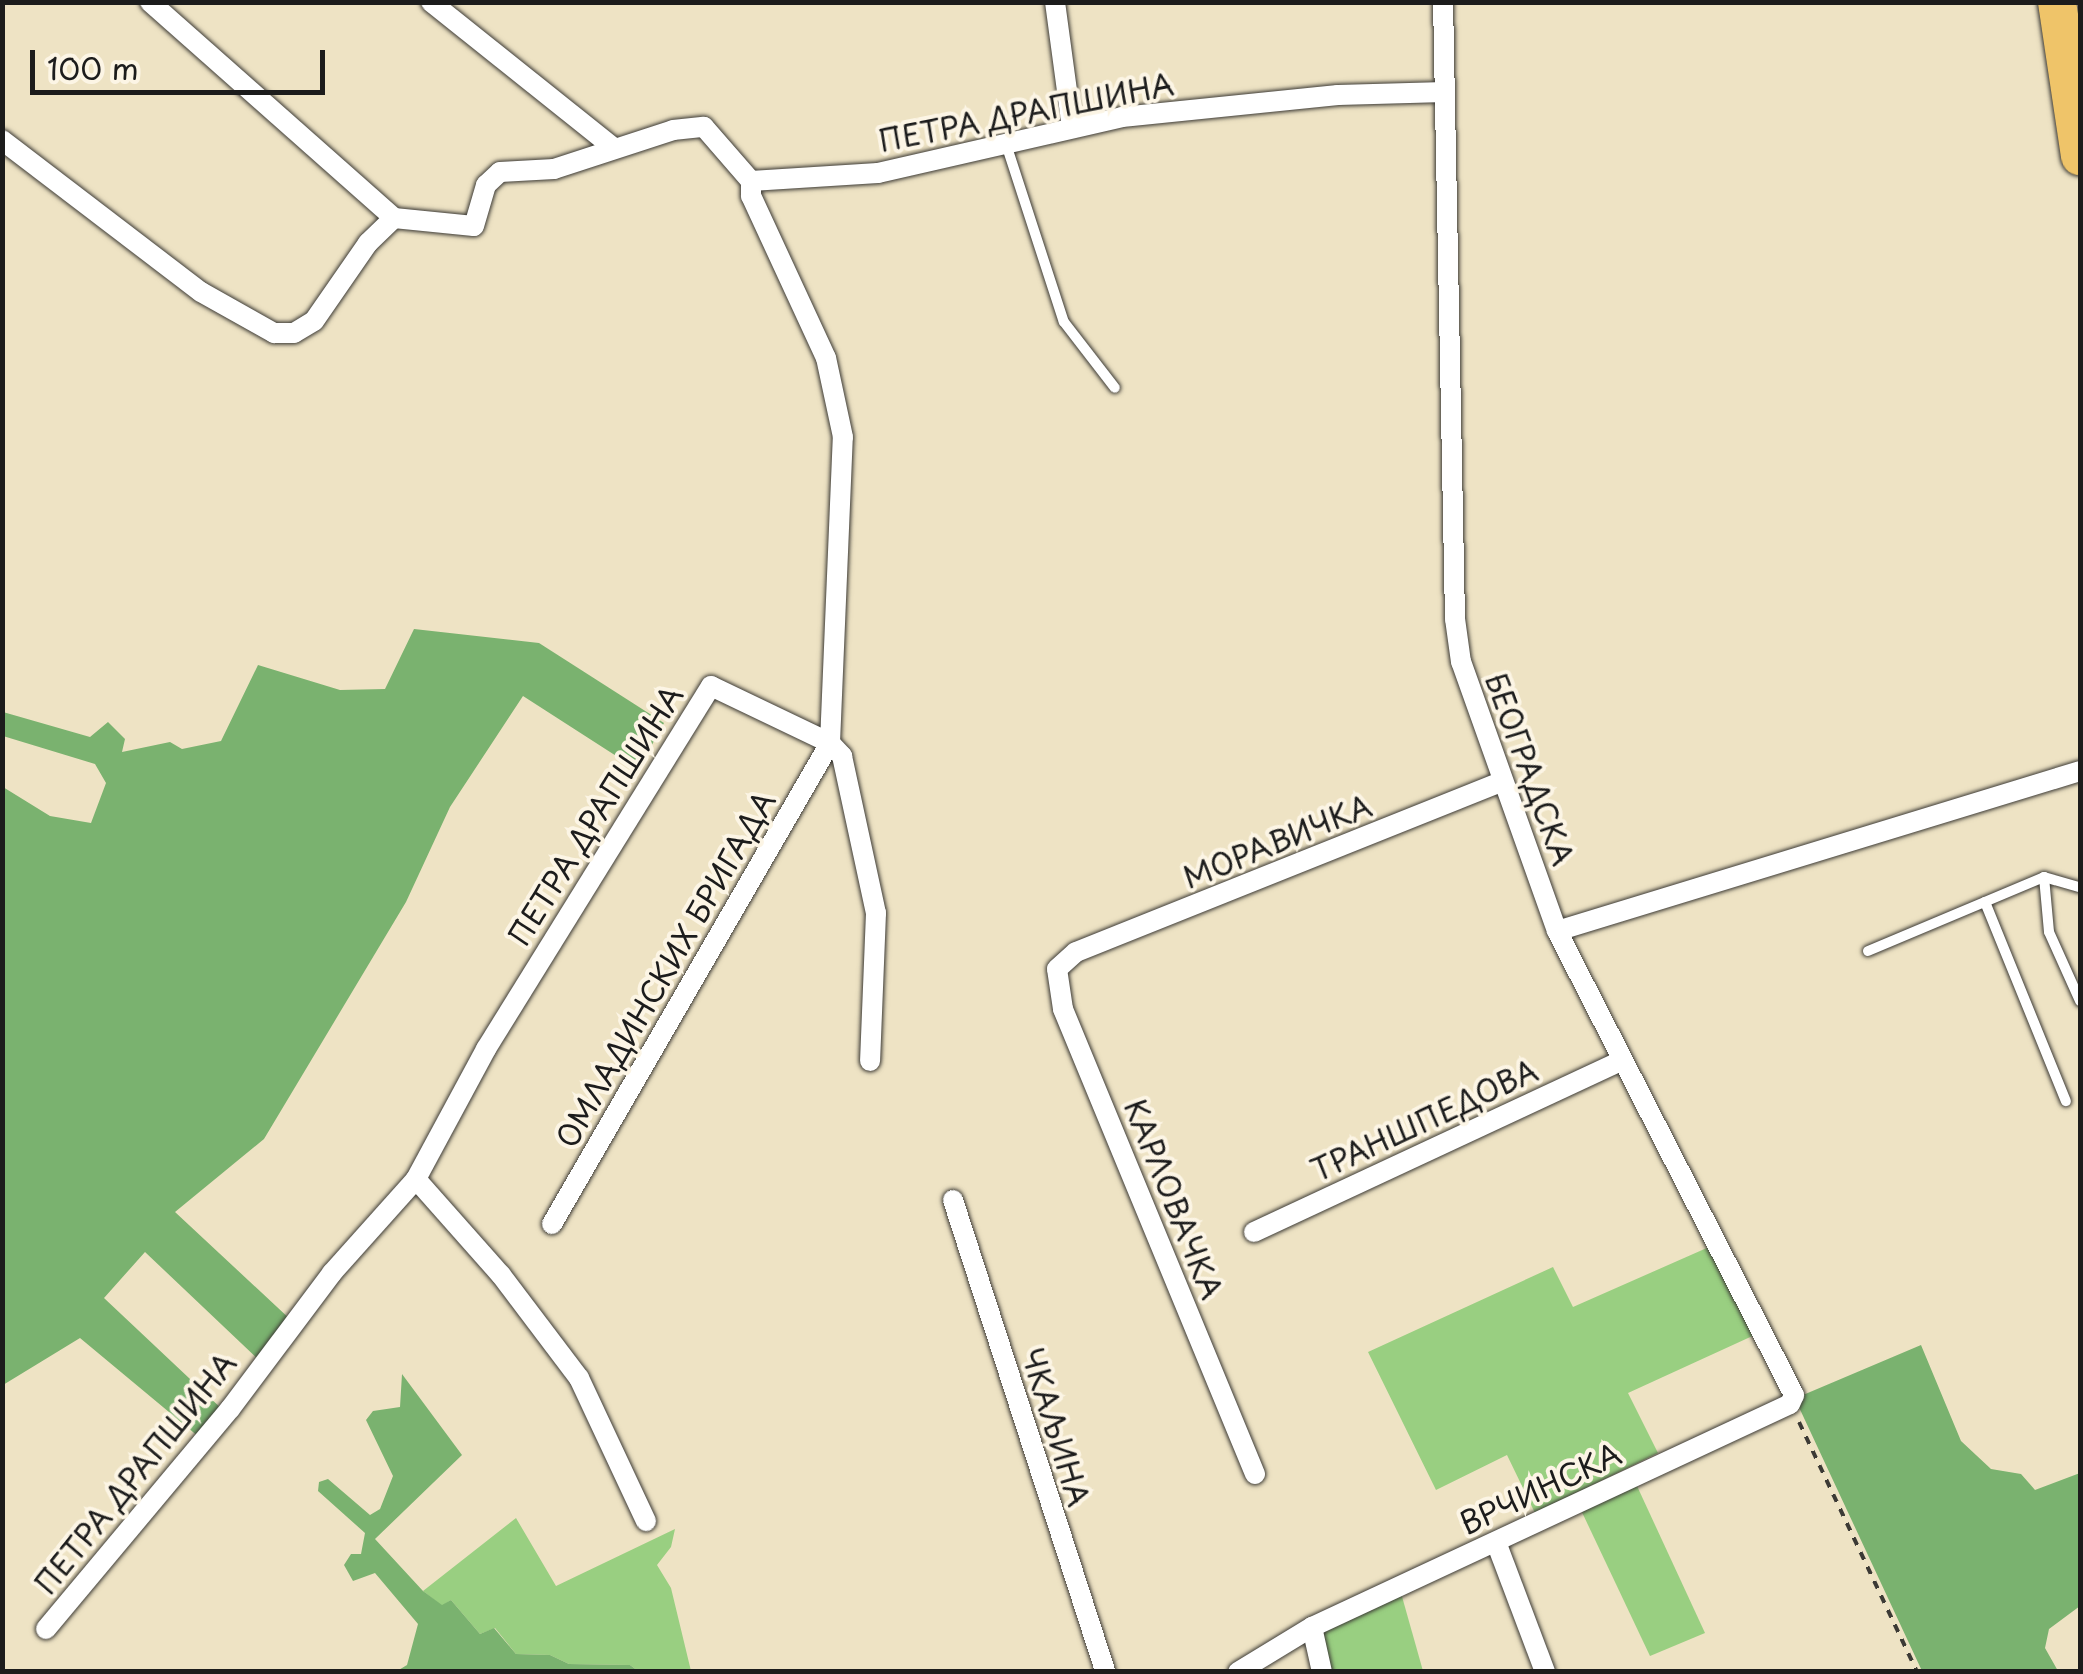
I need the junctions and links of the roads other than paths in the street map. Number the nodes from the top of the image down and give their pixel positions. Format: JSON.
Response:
{"nodes":[{"id":1,"x":150,"y":2,"type":"edge"},
{"id":2,"x":430,"y":2,"type":"edge"},
{"id":3,"x":1056,"y":2,"type":"edge"},
{"id":4,"x":1444,"y":2,"type":"edge"},
{"id":5,"x":2057,"y":2,"type":"edge"},
{"id":6,"x":1445,"y":92,"type":"junction"},
{"id":7,"x":1072,"y":127,"type":"junction"},
{"id":8,"x":2,"y":140,"type":"edge"},
{"id":9,"x":1006,"y":143,"type":"junction"},
{"id":10,"x":614,"y":148,"type":"junction"},
{"id":11,"x":2080,"y":156,"type":"edge"},
{"id":12,"x":751,"y":181,"type":"junction"},
{"id":13,"x":394,"y":218,"type":"junction"},
{"id":14,"x":1114,"y":388,"type":"dead end"},
{"id":15,"x":830,"y":743,"type":"junction"},
{"id":16,"x":2080,"y":772,"type":"edge"},
{"id":17,"x":1500,"y":782,"type":"junction"},
{"id":18,"x":2044,"y":877,"type":"junction"},
{"id":19,"x":2080,"y":887,"type":"edge"},
{"id":20,"x":1984,"y":902,"type":"junction"},
{"id":21,"x":1557,"y":930,"type":"junction"},
{"id":22,"x":1868,"y":951,"type":"dead end"},
{"id":23,"x":1076,"y":952,"type":"joint"},
{"id":24,"x":2080,"y":1001,"type":"edge"},
{"id":25,"x":870,"y":1061,"type":"dead end"},
{"id":26,"x":1619,"y":1062,"type":"junction"},
{"id":27,"x":2066,"y":1101,"type":"dead end"},
{"id":28,"x":416,"y":1179,"type":"junction"},
{"id":29,"x":953,"y":1200,"type":"dead end"},
{"id":30,"x":552,"y":1224,"type":"dead end"},
{"id":31,"x":1254,"y":1232,"type":"dead end"},
{"id":32,"x":1790,"y":1404,"type":"joint"},
{"id":33,"x":1255,"y":1474,"type":"dead end"},
{"id":34,"x":646,"y":1521,"type":"dead end"},
{"id":35,"x":1496,"y":1542,"type":"junction"},
{"id":36,"x":1312,"y":1627,"type":"junction"},
{"id":37,"x":46,"y":1629,"type":"dead end"},
{"id":38,"x":1105,"y":1672,"type":"edge"},
{"id":39,"x":1238,"y":1672,"type":"edge"},
{"id":40,"x":1322,"y":1672,"type":"edge"},
{"id":41,"x":1545,"y":1672,"type":"edge"}],
"edges":[{"from":1,"to":13,"type":"street"},
{"from":2,"to":10,"type":"street"},
{"from":3,"to":7,"type":"street"},
{"from":4,"to":6,"type":"street","name":"БЕОГРАДСКА"},
{"from":5,"to":11,"type":"highway"},
{"from":6,"to":7,"type":"street","name":"ПЕТРА ДРАПШИНА"},
{"from":6,"to":17,"type":"street","name":"БЕОГРАДСКА"},
{"from":7,"to":9,"type":"street","name":"ПЕТРА ДРАПШИНА"},
{"from":8,"to":13,"type":"street"},
{"from":9,"to":12,"type":"street","name":"ПЕТРА ДРАПШИНА"},
{"from":9,"to":14,"type":"lane"},
{"from":10,"to":12,"type":"street"},
{"from":10,"to":13,"type":"street"},
{"from":12,"to":15,"type":"street"},
{"from":15,"to":25,"type":"street"},
{"from":15,"to":28,"type":"street","name":"ПЕТРА ДРАПШИНА"},
{"from":15,"to":30,"type":"street","name":"ОМЛАДИНСКИХ БРИГАДА"},
{"from":16,"to":21,"type":"street"},
{"from":17,"to":21,"type":"street","name":"БЕОГРАДСКА"},
{"from":17,"to":23,"type":"street","name":"МОРАВИЧКА"},
{"from":18,"to":19,"type":"lane"},
{"from":18,"to":20,"type":"lane"},
{"from":18,"to":24,"type":"lane"},
{"from":20,"to":22,"type":"lane"},
{"from":20,"to":27,"type":"lane"},
{"from":21,"to":26,"type":"street","name":"БЕОГРАДСКА"},
{"from":23,"to":33,"type":"street","name":"КАРЛОВАЧКА"},
{"from":26,"to":31,"type":"street","name":"ТРАНШПЕДОВА"},
{"from":26,"to":32,"type":"street","name":"БЕОГРАДСКА"},
{"from":28,"to":34,"type":"street"},
{"from":28,"to":37,"type":"street","name":"ПЕТРА ДРАПШИНА"},
{"from":29,"to":38,"type":"street","name":"ЧКАЉИНА"},
{"from":32,"to":35,"type":"street","name":"ВРЧИНСКА"},
{"from":35,"to":36,"type":"street","name":"ВРЧИНСКА"},
{"from":35,"to":41,"type":"street"},
{"from":36,"to":39,"type":"street","name":"ВРЧИНСКА"},
{"from":36,"to":40,"type":"street"}]}
